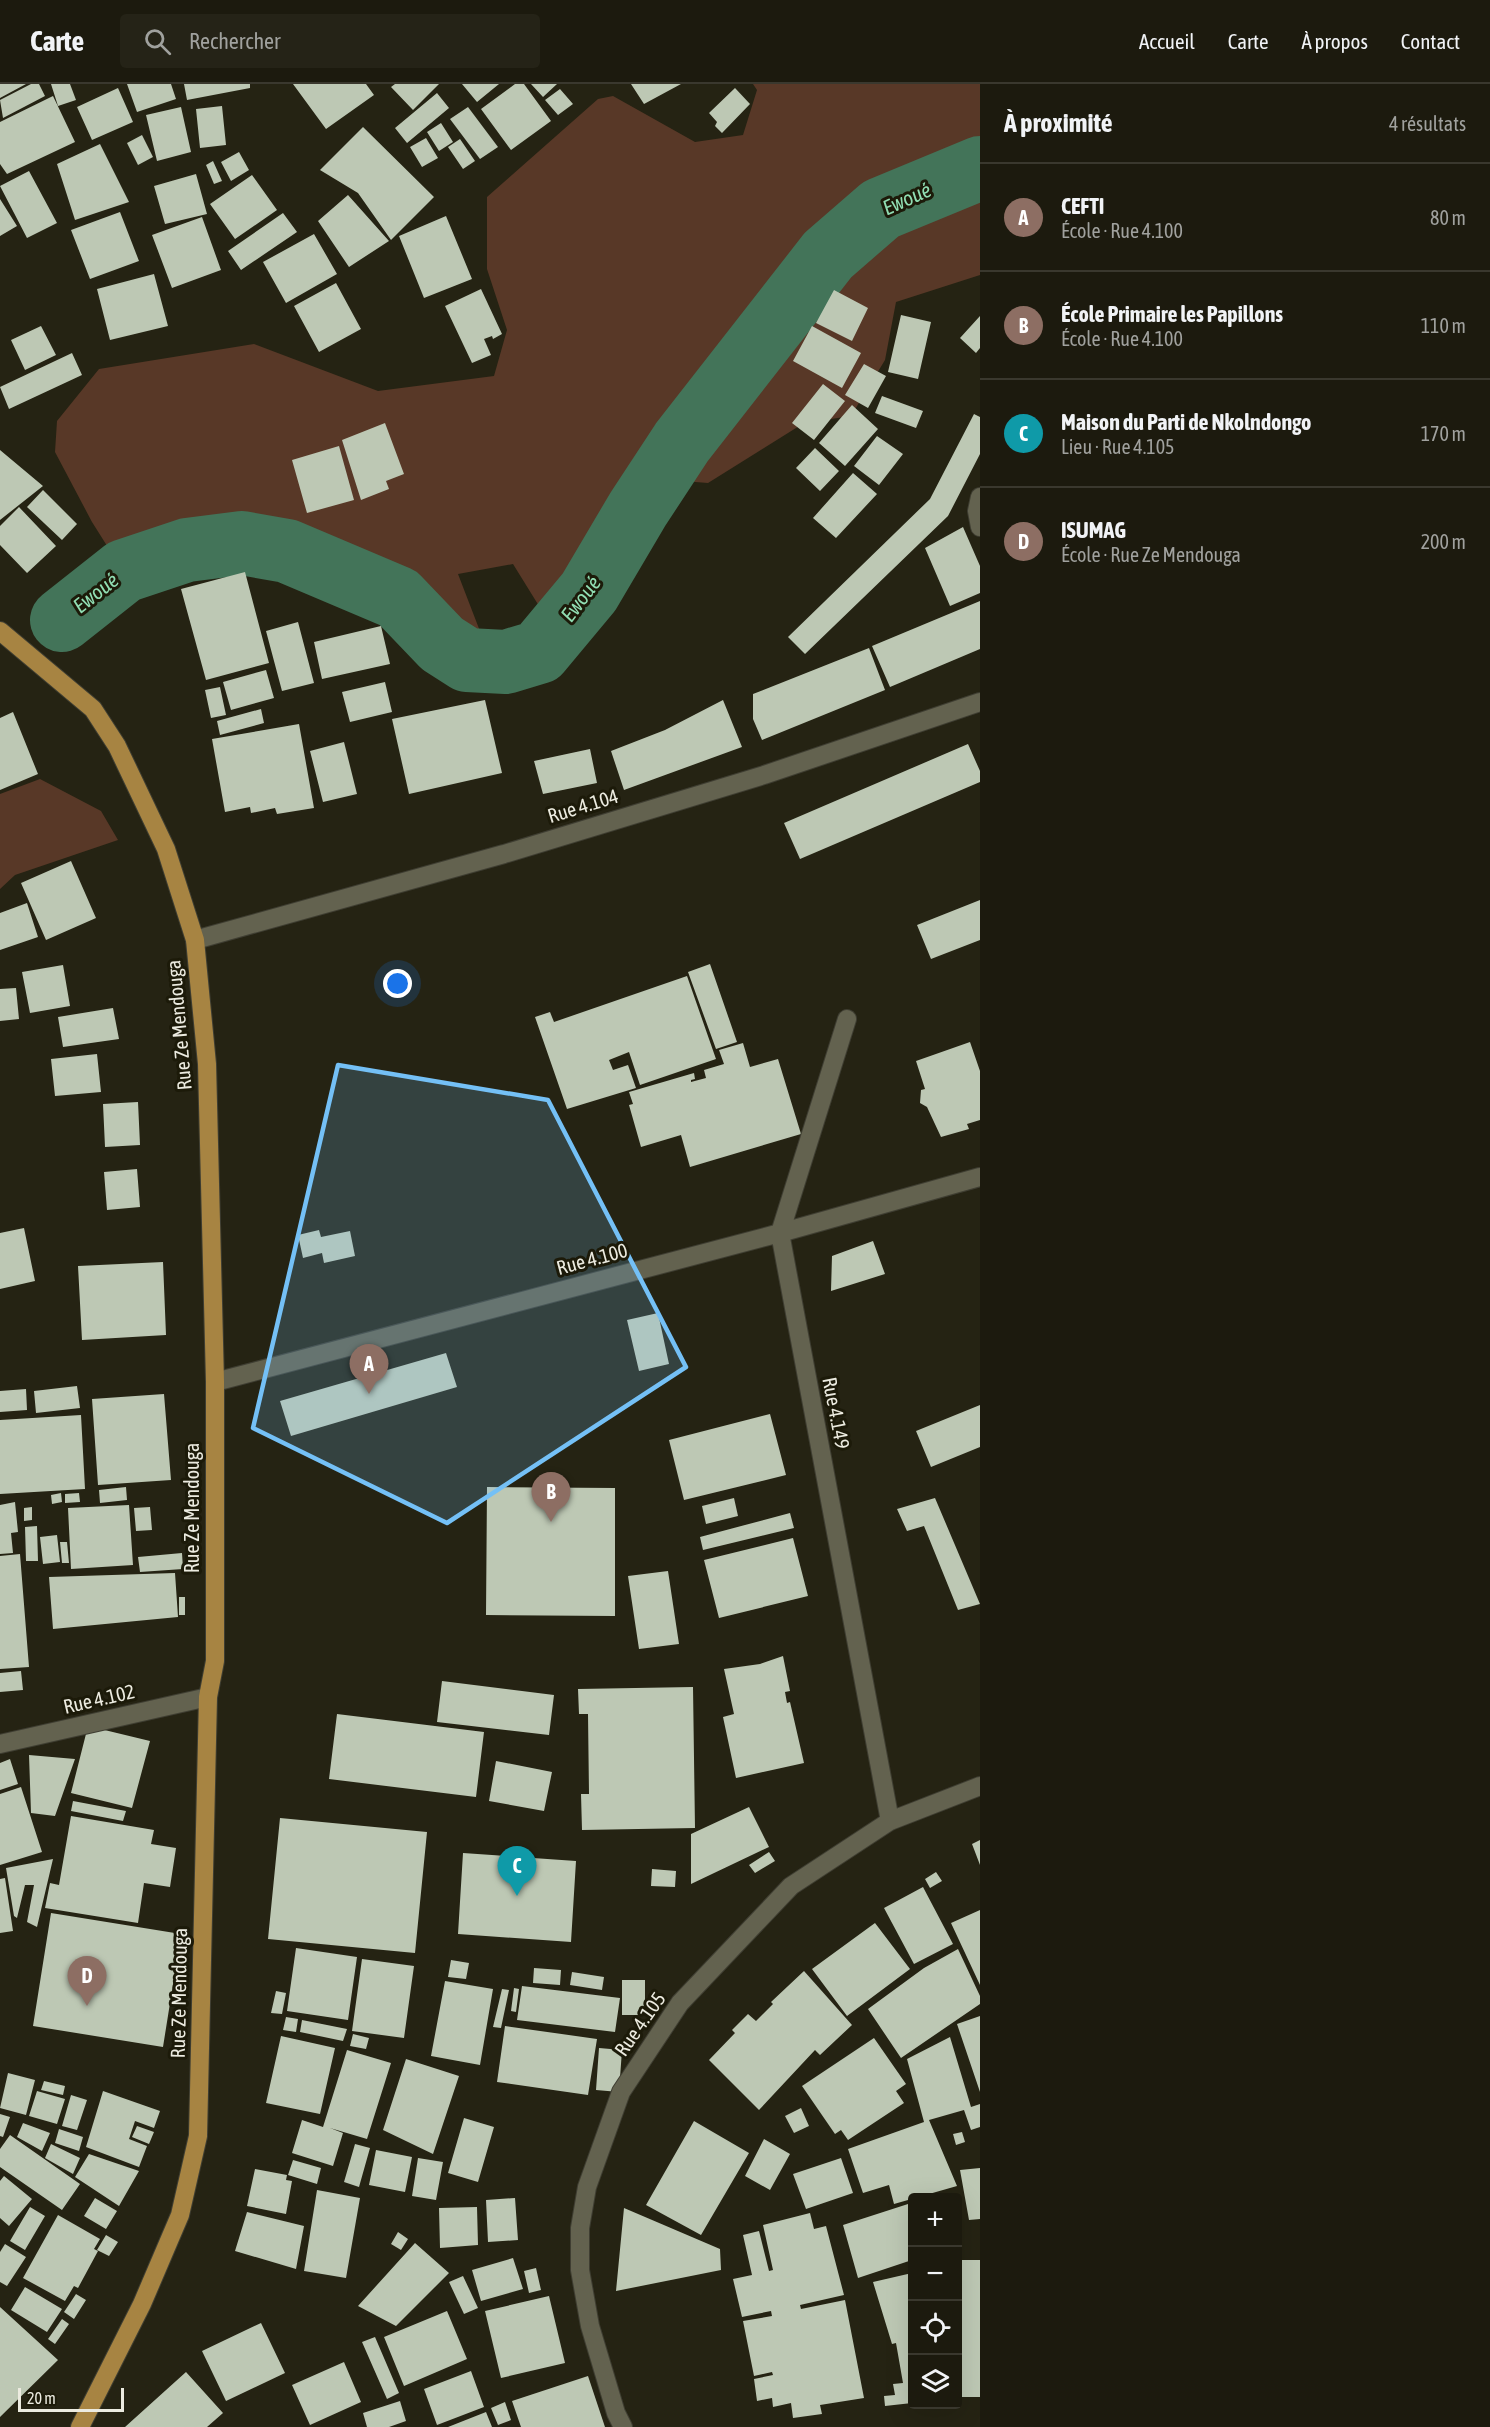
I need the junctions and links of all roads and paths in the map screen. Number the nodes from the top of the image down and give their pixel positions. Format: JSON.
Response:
{"nodes":[{"id":1,"x":980,"y":497,"type":"edge"},
{"id":2,"x":980,"y":527,"type":"edge"},
{"id":3,"x":0,"y":631,"type":"edge"},
{"id":4,"x":980,"y":702,"type":"edge"},
{"id":5,"x":195,"y":940,"type":"junction"},
{"id":6,"x":847,"y":1018,"type":"dead end"},
{"id":7,"x":980,"y":1177,"type":"edge"},
{"id":8,"x":780,"y":1233,"type":"junction"},
{"id":9,"x":214,"y":1382,"type":"junction"},
{"id":10,"x":208,"y":1697,"type":"junction"},
{"id":11,"x":0,"y":1744,"type":"edge"},
{"id":12,"x":980,"y":1786,"type":"edge"},
{"id":13,"x":890,"y":1821,"type":"junction"},
{"id":14,"x":80,"y":2427,"type":"edge"},
{"id":15,"x":623,"y":2427,"type":"edge"}],
"edges":[{"from":1,"to":2,"type":"street"},
{"from":3,"to":5,"type":"main road","name":"Rue Ze Mendouga"},
{"from":4,"to":5,"type":"street","name":"Rue 4.104"},
{"from":5,"to":9,"type":"main road","name":"Rue Ze Mendouga"},
{"from":6,"to":8,"type":"street","name":"Rue 4.149"},
{"from":7,"to":8,"type":"street","name":"Rue 4.100"},
{"from":8,"to":9,"type":"street","name":"Rue 4.100"},
{"from":8,"to":13,"type":"street","name":"Rue 4.149"},
{"from":9,"to":10,"type":"main road","name":"Rue Ze Mendouga"},
{"from":10,"to":11,"type":"street","name":"Rue 4.102"},
{"from":10,"to":14,"type":"main road","name":"Rue Ze Mendouga"},
{"from":12,"to":13,"type":"street","name":"Rue 4.105"},
{"from":13,"to":15,"type":"street","name":"Rue 4.105"}]}
